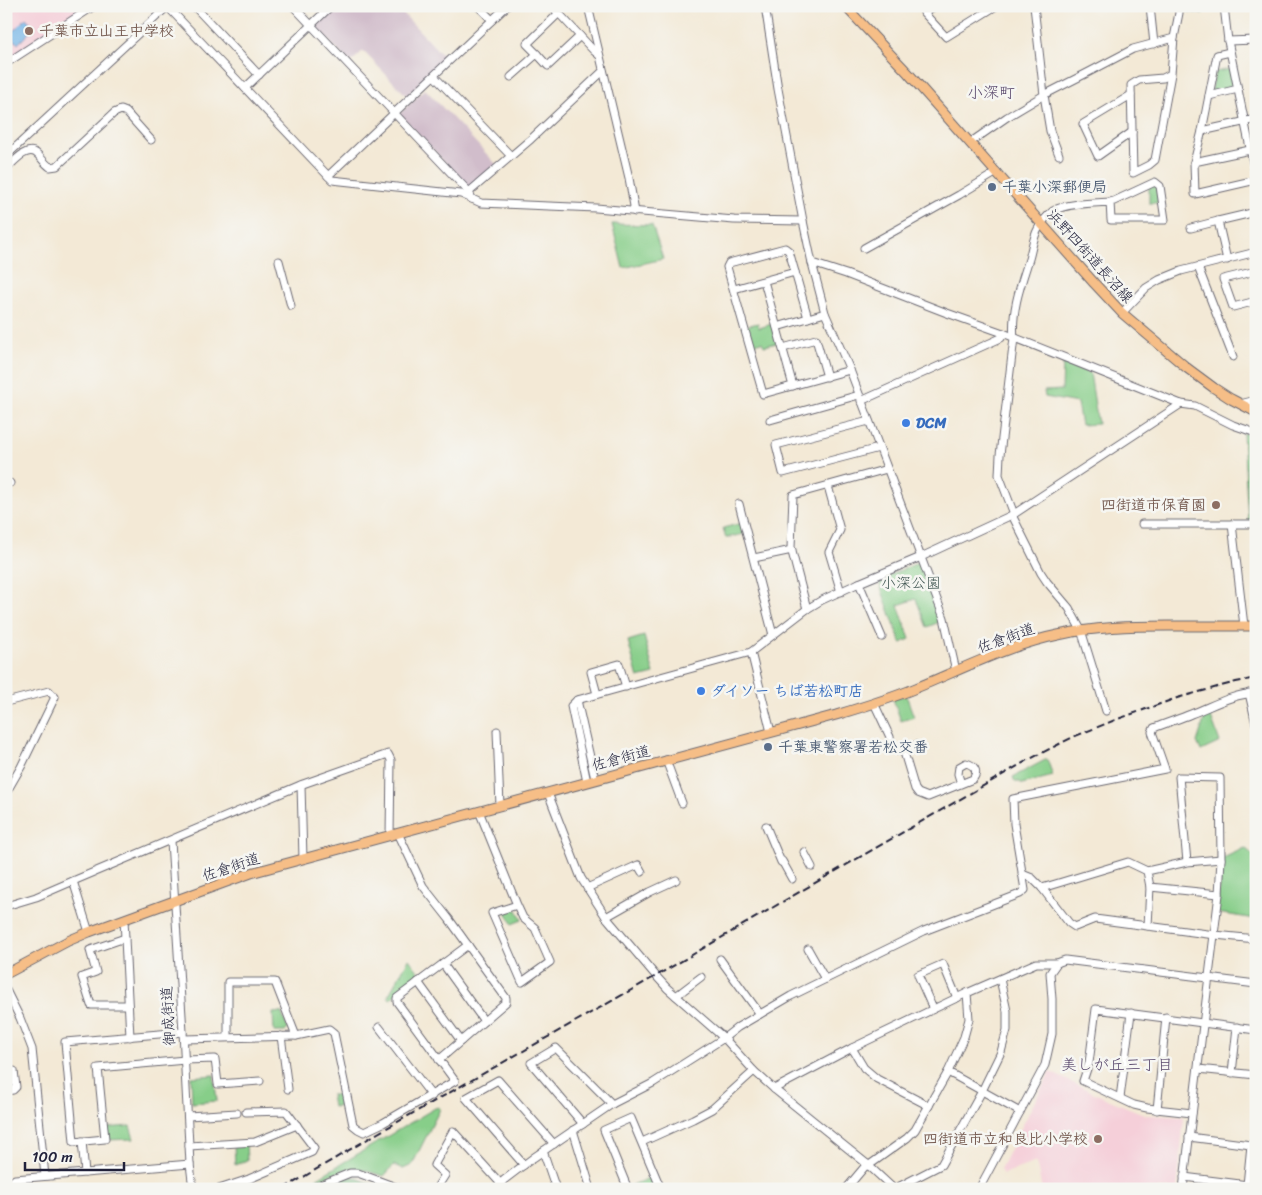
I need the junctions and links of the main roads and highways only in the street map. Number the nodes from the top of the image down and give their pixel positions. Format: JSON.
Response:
{"nodes":[{"id":1,"x":845,"y":6,"type":"edge"},
{"id":2,"x":1256,"y":412,"type":"edge"},
{"id":3,"x":1256,"y":626,"type":"edge"},
{"id":4,"x":6,"y":974,"type":"edge"}],
"edges":[{"from":1,"to":2,"type":"main road","name":"浜野四街道長沼線"},
{"from":3,"to":4,"type":"main road","name":"佐倉街道"}]}
